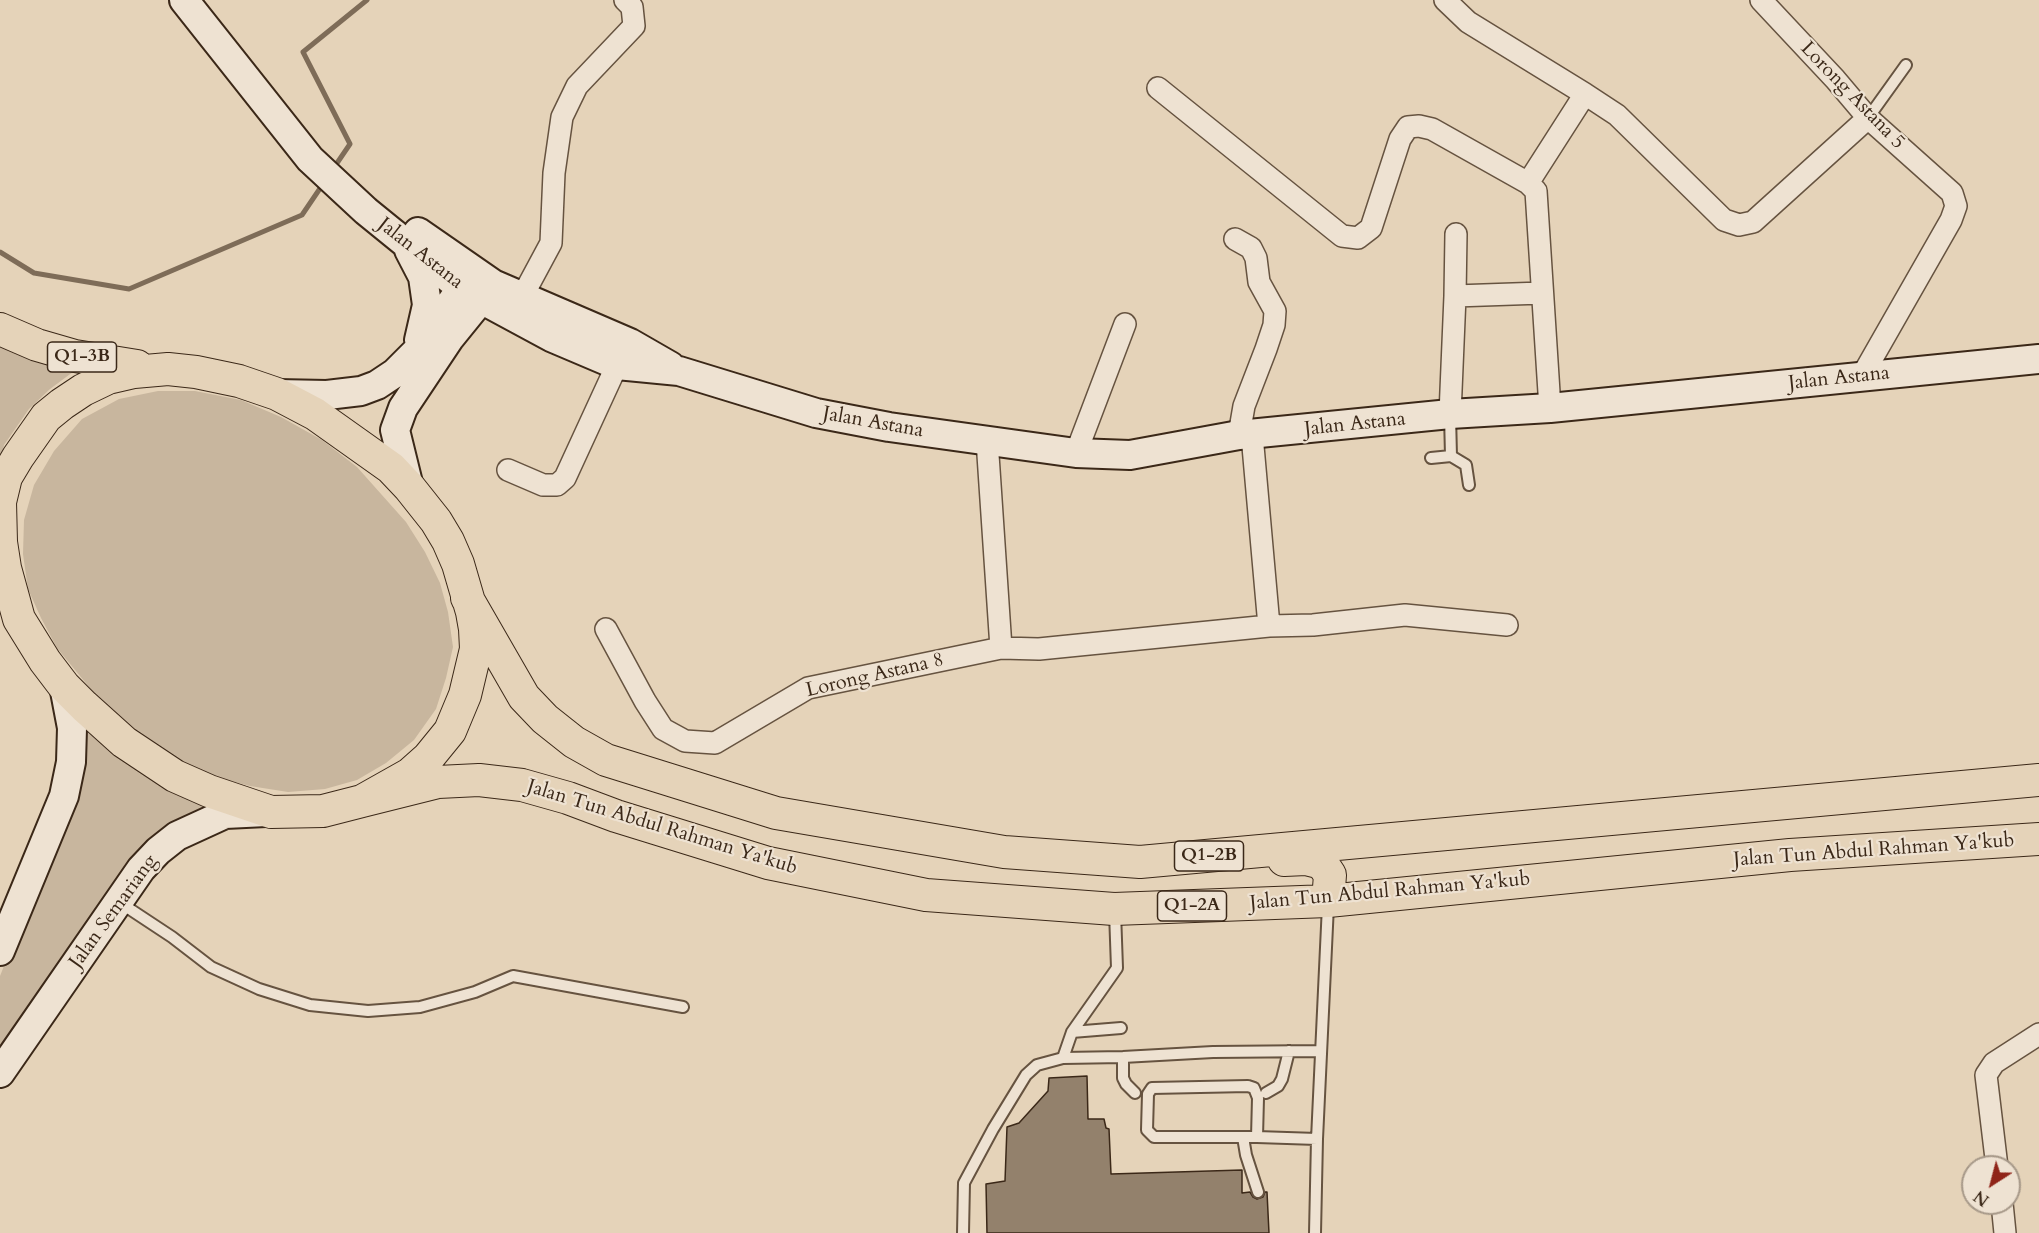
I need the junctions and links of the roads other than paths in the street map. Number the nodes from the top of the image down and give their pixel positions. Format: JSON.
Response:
{"nodes":[{"id":1,"x":184,"y":0,"type":"edge"},
{"id":2,"x":625,"y":0,"type":"edge"},
{"id":3,"x":1445,"y":0,"type":"edge"},
{"id":4,"x":1761,"y":0,"type":"edge"},
{"id":5,"x":1906,"y":65,"type":"dead end"},
{"id":6,"x":1158,"y":88,"type":"dead end"},
{"id":7,"x":1585,"y":94,"type":"junction"},
{"id":8,"x":1868,"y":118,"type":"junction"},
{"id":9,"x":343,"y":180,"type":"junction"},
{"id":10,"x":1528,"y":183,"type":"junction"},
{"id":11,"x":1456,"y":234,"type":"dead end"},
{"id":12,"x":1235,"y":239,"type":"dead end"},
{"id":13,"x":407,"y":246,"type":"junction"},
{"id":14,"x":478,"y":286,"type":"junction"},
{"id":15,"x":1542,"y":293,"type":"junction"},
{"id":16,"x":1455,"y":296,"type":"junction"},
{"id":17,"x":522,"y":297,"type":"junction"},
{"id":18,"x":1125,"y":324,"type":"dead end"},
{"id":19,"x":0,"y":329,"type":"edge"},
{"id":20,"x":551,"y":337,"type":"junction"},
{"id":21,"x":449,"y":339,"type":"junction"},
{"id":22,"x":417,"y":351,"type":"junction"},
{"id":23,"x":2039,"y":359,"type":"edge"},
{"id":24,"x":617,"y":365,"type":"junction"},
{"id":25,"x":168,"y":369,"type":"junction"},
{"id":26,"x":679,"y":371,"type":"junction"},
{"id":27,"x":1862,"y":376,"type":"junction"},
{"id":28,"x":277,"y":394,"type":"junction"},
{"id":29,"x":1550,"y":408,"type":"junction"},
{"id":30,"x":1450,"y":414,"type":"junction"},
{"id":31,"x":1245,"y":435,"type":"junction"},
{"id":32,"x":987,"y":440,"type":"junction"},
{"id":33,"x":1076,"y":453,"type":"junction"},
{"id":34,"x":1451,"y":456,"type":"junction"},
{"id":35,"x":1431,"y":458,"type":"dead end"},
{"id":36,"x":508,"y":470,"type":"dead end"},
{"id":37,"x":1469,"y":485,"type":"dead end"},
{"id":38,"x":409,"y":487,"type":"junction"},
{"id":39,"x":1,"y":541,"type":"edge"},
{"id":40,"x":467,"y":598,"type":"junction"},
{"id":41,"x":1269,"y":626,"type":"junction"},
{"id":42,"x":1507,"y":626,"type":"dead end"},
{"id":43,"x":606,"y":629,"type":"dead end"},
{"id":44,"x":1001,"y":648,"type":"junction"},
{"id":45,"x":64,"y":686,"type":"junction"},
{"id":46,"x":2039,"y":780,"type":"edge"},
{"id":47,"x":362,"y":801,"type":"junction"},
{"id":48,"x":271,"y":812,"type":"junction"},
{"id":49,"x":2039,"y":839,"type":"edge"},
{"id":50,"x":1140,"y":862,"type":"junction"},
{"id":51,"x":1328,"y":901,"type":"junction"},
{"id":52,"x":119,"y":902,"type":"junction"},
{"id":53,"x":1114,"y":909,"type":"junction"},
{"id":54,"x":0,"y":951,"type":"edge"},
{"id":55,"x":683,"y":1006,"type":"dead end"},
{"id":56,"x":1121,"y":1028,"type":"dead end"},
{"id":57,"x":1072,"y":1032,"type":"junction"},
{"id":58,"x":2034,"y":1040,"type":"edge"},
{"id":59,"x":1288,"y":1051,"type":"junction"},
{"id":60,"x":1321,"y":1052,"type":"junction"},
{"id":61,"x":1123,"y":1057,"type":"junction"},
{"id":62,"x":1063,"y":1058,"type":"junction"},
{"id":63,"x":0,"y":1073,"type":"edge"},
{"id":64,"x":1135,"y":1093,"type":"dead end"},
{"id":65,"x":1266,"y":1093,"type":"dead end"},
{"id":66,"x":1243,"y":1137,"type":"junction"},
{"id":67,"x":1257,"y":1137,"type":"junction"},
{"id":68,"x":1317,"y":1139,"type":"junction"},
{"id":69,"x":1996,"y":1155,"type":"edge"},
{"id":70,"x":1258,"y":1192,"type":"dead end"},
{"id":71,"x":2003,"y":1215,"type":"edge"},
{"id":72,"x":963,"y":1233,"type":"edge"},
{"id":73,"x":1315,"y":1233,"type":"edge"},
{"id":74,"x":2005,"y":1233,"type":"edge"}],
"edges":[{"from":1,"to":9,"type":"main road","name":"Jalan Astana"},
{"from":2,"to":17,"type":"street"},
{"from":3,"to":7,"type":"street"},
{"from":4,"to":8,"type":"street","name":"Lorong Astana 5"},
{"from":5,"to":8,"type":"lane"},
{"from":6,"to":10,"type":"street"},
{"from":7,"to":8,"type":"street"},
{"from":7,"to":10,"type":"street"},
{"from":8,"to":27,"type":"street","name":"Lorong Astana 5"},
{"from":9,"to":13,"type":"main road","name":"Jalan Astana"},
{"from":9,"to":14,"type":"main road","name":"Jalan Astana"},
{"from":10,"to":15,"type":"street"},
{"from":11,"to":16,"type":"street"},
{"from":12,"to":31,"type":"street"},
{"from":13,"to":14,"type":"main road","name":"Jalan Astana"},
{"from":13,"to":22,"type":"main road"},
{"from":14,"to":17,"type":"main road","name":"Jalan Astana"},
{"from":14,"to":20,"type":"main road","name":"Jalan Astana"},
{"from":14,"to":21,"type":"main road"},
{"from":14,"to":22,"type":"main road"},
{"from":15,"to":16,"type":"street"},
{"from":15,"to":29,"type":"street"},
{"from":16,"to":30,"type":"street"},
{"from":17,"to":26,"type":"main road","name":"Jalan Astana"},
{"from":18,"to":33,"type":"street"},
{"from":19,"to":25,"type":"main road","number":"Q1-3B"},
{"from":20,"to":21,"type":"main road"},
{"from":20,"to":24,"type":"main road","name":"Jalan Astana"},
{"from":21,"to":38,"type":"main road"},
{"from":22,"to":28,"type":"main road"},
{"from":23,"to":27,"type":"main road","name":"Jalan Astana"},
{"from":24,"to":26,"type":"main road","name":"Jalan Astana"},
{"from":24,"to":36,"type":"street"},
{"from":25,"to":28,"type":"main road"},
{"from":25,"to":39,"type":"main road"},
{"from":26,"to":32,"type":"main road","name":"Jalan Astana"},
{"from":27,"to":29,"type":"main road","name":"Jalan Astana"},
{"from":28,"to":38,"type":"main road"},
{"from":29,"to":30,"type":"main road","name":"Jalan Astana"},
{"from":30,"to":31,"type":"main road","name":"Jalan Astana"},
{"from":30,"to":34,"type":"lane"},
{"from":31,"to":33,"type":"main road","name":"Jalan Astana"},
{"from":31,"to":41,"type":"street"},
{"from":32,"to":33,"type":"main road","name":"Jalan Astana"},
{"from":32,"to":44,"type":"street"},
{"from":34,"to":35,"type":"lane"},
{"from":34,"to":37,"type":"lane"},
{"from":38,"to":40,"type":"main road"},
{"from":39,"to":45,"type":"main road"},
{"from":40,"to":47,"type":"main road"},
{"from":40,"to":50,"type":"main road","number":"Q1-2B"},
{"from":41,"to":42,"type":"street","name":"Lorong Astana 8"},
{"from":41,"to":44,"type":"street","name":"Lorong Astana 8"},
{"from":43,"to":44,"type":"street","name":"Lorong Astana 8"},
{"from":45,"to":48,"type":"main road"},
{"from":45,"to":54,"type":"main road"},
{"from":46,"to":50,"type":"main road","number":"Q1-2B"},
{"from":47,"to":48,"type":"main road"},
{"from":47,"to":53,"type":"main road","name":"Jalan Tun Abdul Rahman Ya'kub","number":"Q1-2A"},
{"from":48,"to":52,"type":"main road","name":"Jalan Semariang"},
{"from":49,"to":51,"type":"main road","name":"Jalan Tun Abdul Rahman Ya'kub","number":"Q1-2A"},
{"from":50,"to":51,"type":"main road"},
{"from":51,"to":53,"type":"main road","name":"Jalan Tun Abdul Rahman Ya'kub","number":"Q1-2A"},
{"from":51,"to":60,"type":"lane"},
{"from":52,"to":55,"type":"lane"},
{"from":52,"to":63,"type":"main road","name":"Jalan Semariang"},
{"from":53,"to":57,"type":"lane"},
{"from":56,"to":57,"type":"lane"},
{"from":57,"to":62,"type":"lane"},
{"from":58,"to":69,"type":"street"},
{"from":59,"to":60,"type":"lane"},
{"from":59,"to":61,"type":"lane"},
{"from":59,"to":65,"type":"lane"},
{"from":60,"to":68,"type":"lane"},
{"from":61,"to":62,"type":"lane"},
{"from":61,"to":64,"type":"lane"},
{"from":62,"to":72,"type":"lane"},
{"from":66,"to":67,"type":"lane"},
{"from":66,"to":67,"type":"lane"},
{"from":66,"to":70,"type":"lane"},
{"from":67,"to":68,"type":"lane"},
{"from":68,"to":73,"type":"lane"},
{"from":71,"to":74,"type":"street"}]}
